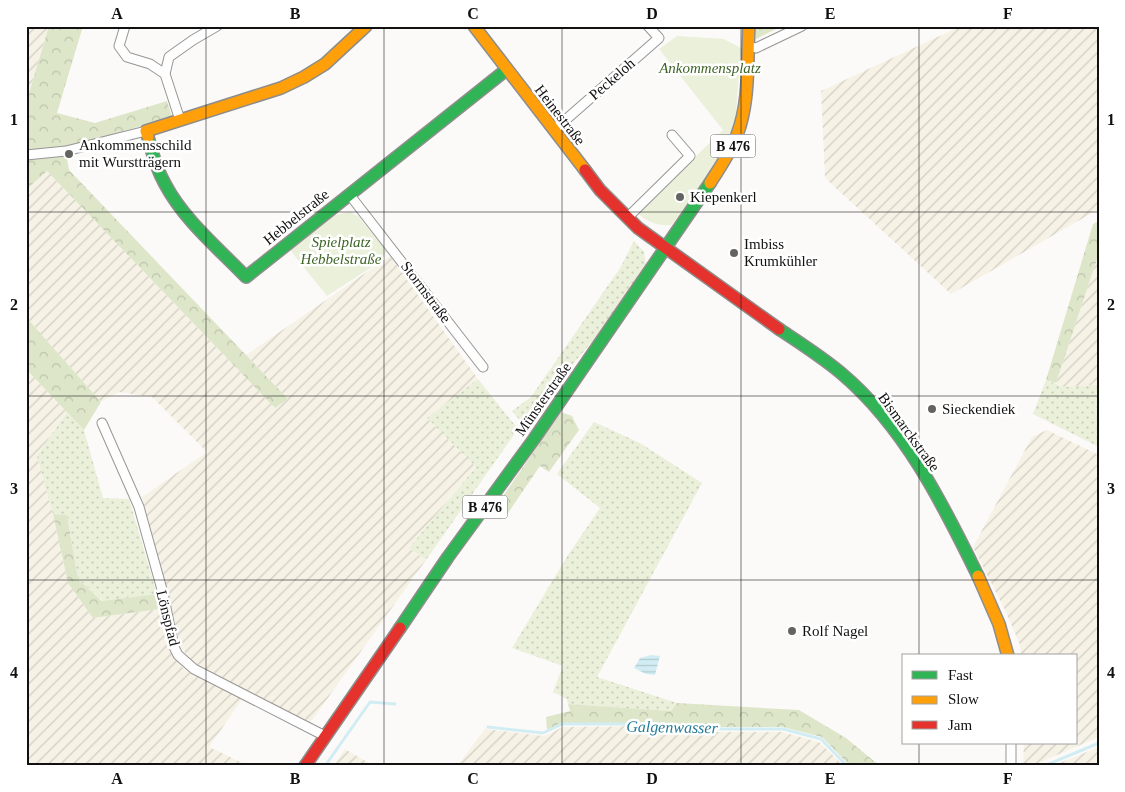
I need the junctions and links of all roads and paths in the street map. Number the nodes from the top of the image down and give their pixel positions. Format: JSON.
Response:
{"nodes":[{"id":1,"x":125,"y":26,"type":"edge"},
{"id":2,"x":217,"y":26,"type":"edge"},
{"id":3,"x":366,"y":26,"type":"edge"},
{"id":4,"x":474,"y":26,"type":"edge"},
{"id":5,"x":648,"y":26,"type":"edge"},
{"id":6,"x":749,"y":26,"type":"edge"},
{"id":7,"x":802,"y":26,"type":"edge"},
{"id":8,"x":748,"y":46,"type":"junction"},
{"id":9,"x":506,"y":70,"type":"junction"},
{"id":10,"x":165,"y":74,"type":"junction"},
{"id":11,"x":180,"y":120,"type":"junction"},
{"id":12,"x":554,"y":130,"type":"junction"},
{"id":13,"x":146,"y":131,"type":"junction"},
{"id":14,"x":672,"y":135,"type":"dead end"},
{"id":15,"x":26,"y":155,"type":"edge"},
{"id":16,"x":349,"y":194,"type":"junction"},
{"id":17,"x":627,"y":218,"type":"junction"},
{"id":18,"x":666,"y":248,"type":"junction"},
{"id":19,"x":483,"y":368,"type":"dead end"},
{"id":20,"x":102,"y":422,"type":"dead end"},
{"id":21,"x":1007,"y":654,"type":"edge"},
{"id":22,"x":325,"y":736,"type":"junction"},
{"id":23,"x":1011,"y":744,"type":"edge"},
{"id":24,"x":304,"y":766,"type":"edge"},
{"id":25,"x":1011,"y":766,"type":"edge"}],
"edges":[{"from":1,"to":10,"type":"street"},
{"from":2,"to":10,"type":"street"},
{"from":3,"to":11,"type":"street"},
{"from":4,"to":9,"type":"street","name":"Heinestraße"},
{"from":5,"to":12,"type":"street","name":"Peckeloh"},
{"from":6,"to":8,"type":"street","name":"Münsterstraße","number":"B 476"},
{"from":7,"to":8,"type":"street"},
{"from":8,"to":18,"type":"street","name":"Münsterstraße","number":"B 476"},
{"from":9,"to":12,"type":"street","name":"Heinestraße"},
{"from":9,"to":16,"type":"street","name":"Hebbelstraße"},
{"from":10,"to":11,"type":"street"},
{"from":11,"to":13,"type":"street"},
{"from":12,"to":17,"type":"street","name":"Heinestraße"},
{"from":13,"to":15,"type":"street"},
{"from":13,"to":16,"type":"street","name":"Hebbelstraße"},
{"from":14,"to":17,"type":"street"},
{"from":16,"to":19,"type":"street","name":"Stormstraße"},
{"from":17,"to":18,"type":"street","name":"Heinestraße"},
{"from":18,"to":21,"type":"street","name":"Bismarckstraße"},
{"from":18,"to":22,"type":"street","name":"Münsterstraße","number":"B 476"},
{"from":20,"to":22,"type":"street","name":"Lönspfad"},
{"from":22,"to":24,"type":"street","name":"Münsterstraße","number":"B 476"},
{"from":23,"to":25,"type":"street"}]}
